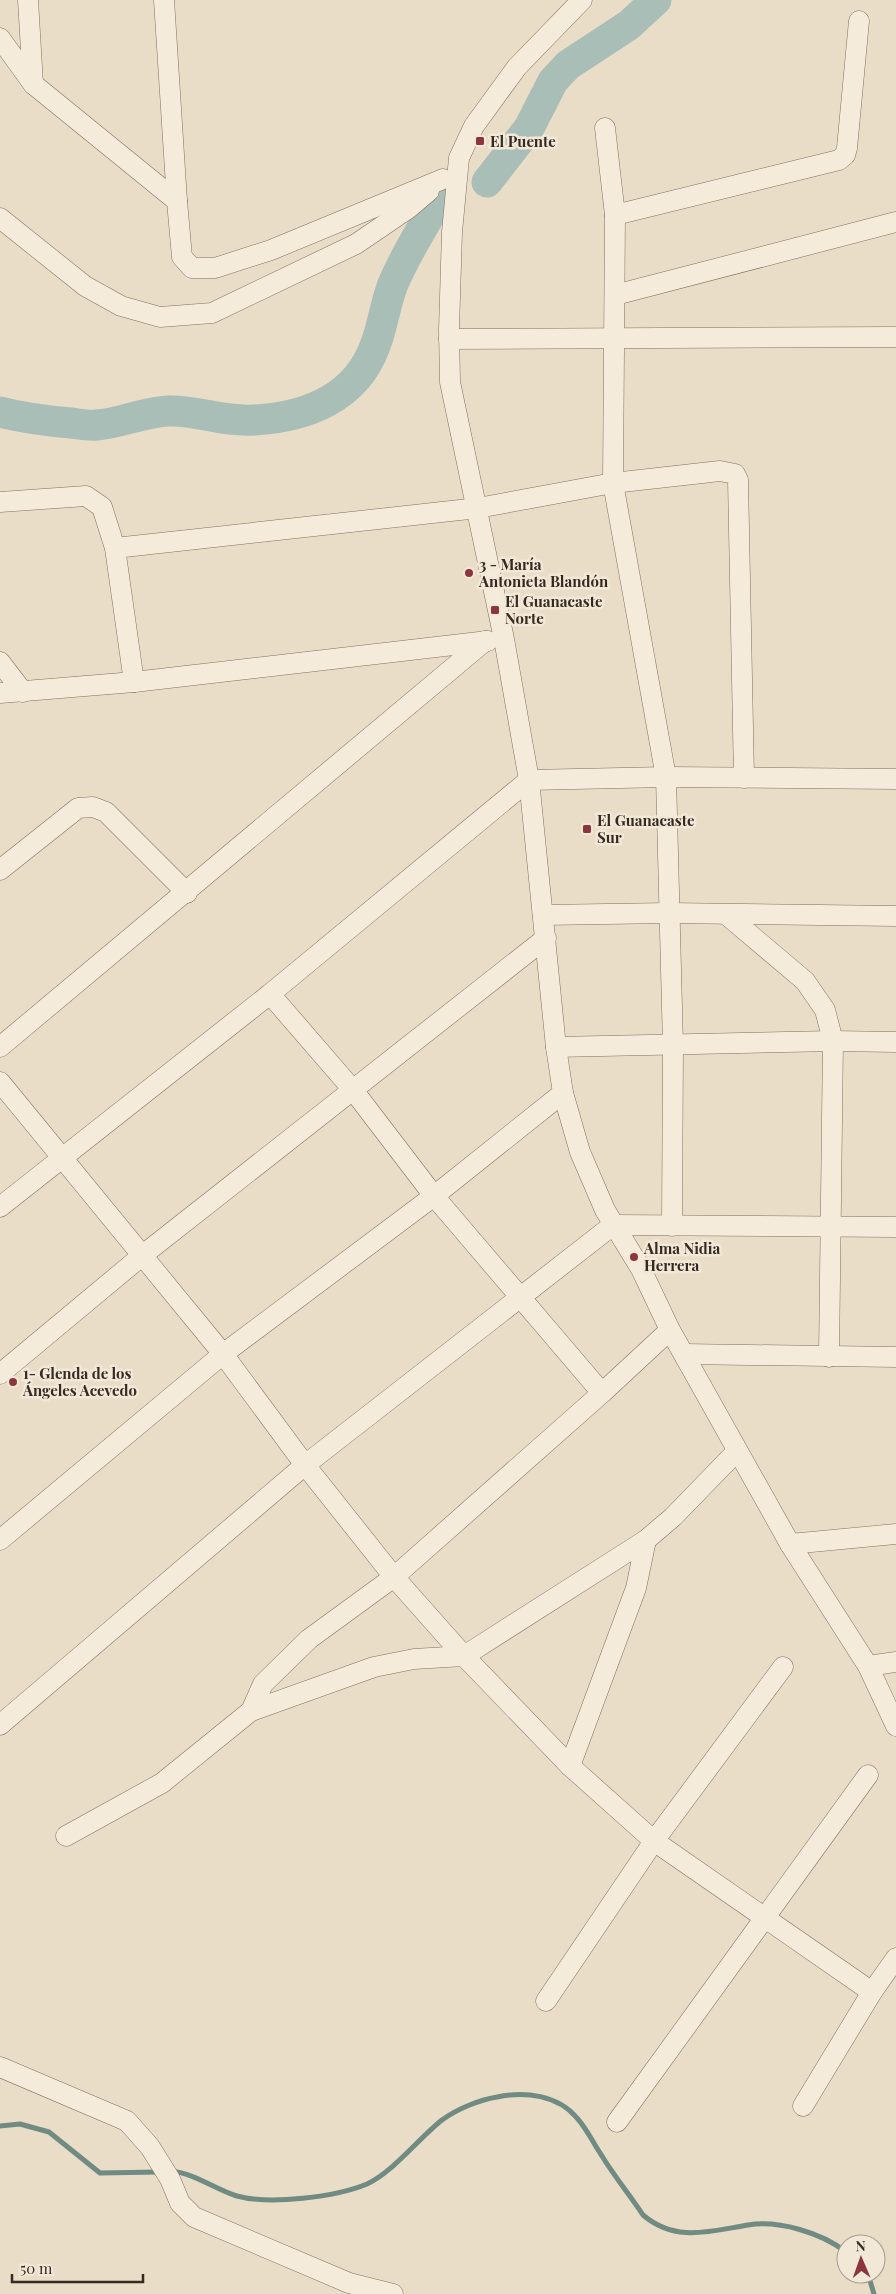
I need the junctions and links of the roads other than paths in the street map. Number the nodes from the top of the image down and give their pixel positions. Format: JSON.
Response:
{"nodes":[{"id":1,"x":28,"y":0,"type":"edge"},
{"id":2,"x":164,"y":0,"type":"edge"},
{"id":3,"x":582,"y":0,"type":"edge"},
{"id":4,"x":858,"y":21,"type":"dead end"},
{"id":5,"x":0,"y":38,"type":"edge"},
{"id":6,"x":34,"y":84,"type":"junction"},
{"id":7,"x":605,"y":128,"type":"dead end"},
{"id":8,"x":458,"y":158,"type":"junction"},
{"id":9,"x":443,"y":179,"type":"junction"},
{"id":10,"x":177,"y":201,"type":"junction"},
{"id":11,"x":615,"y":215,"type":"junction"},
{"id":12,"x":0,"y":218,"type":"edge"},
{"id":13,"x":896,"y":222,"type":"edge"},
{"id":14,"x":615,"y":295,"type":"junction"},
{"id":15,"x":896,"y":337,"type":"edge"},
{"id":16,"x":615,"y":338,"type":"junction"},
{"id":17,"x":450,"y":339,"type":"junction"},
{"id":18,"x":613,"y":482,"type":"junction"},
{"id":19,"x":0,"y":502,"type":"edge"},
{"id":20,"x":478,"y":508,"type":"junction"},
{"id":21,"x":115,"y":548,"type":"junction"},
{"id":22,"x":495,"y":640,"type":"junction"},
{"id":23,"x":0,"y":662,"type":"edge"},
{"id":24,"x":134,"y":682,"type":"junction"},
{"id":25,"x":23,"y":692,"type":"junction"},
{"id":26,"x":0,"y":693,"type":"edge"},
{"id":27,"x":666,"y":776,"type":"junction"},
{"id":28,"x":744,"y":778,"type":"junction"},
{"id":29,"x":896,"y":779,"type":"edge"},
{"id":30,"x":529,"y":780,"type":"junction"},
{"id":31,"x":0,"y":870,"type":"edge"},
{"id":32,"x":187,"y":893,"type":"junction"},
{"id":33,"x":668,"y":913,"type":"junction"},
{"id":34,"x":543,"y":915,"type":"junction"},
{"id":35,"x":728,"y":916,"type":"junction"},
{"id":36,"x":896,"y":916,"type":"edge"},
{"id":37,"x":546,"y":938,"type":"junction"},
{"id":38,"x":270,"y":994,"type":"junction"},
{"id":39,"x":834,"y":1041,"type":"junction"},
{"id":40,"x":896,"y":1042,"type":"edge"},
{"id":41,"x":673,"y":1046,"type":"junction"},
{"id":42,"x":0,"y":1047,"type":"edge"},
{"id":43,"x":556,"y":1048,"type":"junction"},
{"id":44,"x":0,"y":1082,"type":"edge"},
{"id":45,"x":353,"y":1090,"type":"junction"},
{"id":46,"x":563,"y":1093,"type":"junction"},
{"id":47,"x":62,"y":1157,"type":"junction"},
{"id":48,"x":434,"y":1196,"type":"junction"},
{"id":49,"x":0,"y":1207,"type":"edge"},
{"id":50,"x":613,"y":1225,"type":"junction"},
{"id":51,"x":672,"y":1226,"type":"junction"},
{"id":52,"x":831,"y":1227,"type":"junction"},
{"id":53,"x":896,"y":1227,"type":"edge"},
{"id":54,"x":144,"y":1254,"type":"junction"},
{"id":55,"x":519,"y":1297,"type":"junction"},
{"id":56,"x":670,"y":1330,"type":"junction"},
{"id":57,"x":223,"y":1354,"type":"junction"},
{"id":58,"x":684,"y":1354,"type":"junction"},
{"id":59,"x":829,"y":1357,"type":"junction"},
{"id":60,"x":896,"y":1357,"type":"edge"},
{"id":61,"x":0,"y":1374,"type":"edge"},
{"id":62,"x":602,"y":1394,"type":"junction"},
{"id":63,"x":737,"y":1451,"type":"junction"},
{"id":64,"x":305,"y":1465,"type":"junction"},
{"id":65,"x":896,"y":1534,"type":"edge"},
{"id":66,"x":0,"y":1540,"type":"edge"},
{"id":67,"x":646,"y":1540,"type":"junction"},
{"id":68,"x":790,"y":1544,"type":"junction"},
{"id":69,"x":394,"y":1577,"type":"junction"},
{"id":70,"x":464,"y":1656,"type":"junction"},
{"id":71,"x":896,"y":1662,"type":"edge"},
{"id":72,"x":868,"y":1666,"type":"junction"},
{"id":73,"x":783,"y":1667,"type":"dead end"},
{"id":74,"x":251,"y":1711,"type":"junction"},
{"id":75,"x":0,"y":1725,"type":"edge"},
{"id":76,"x":896,"y":1726,"type":"edge"},
{"id":77,"x":570,"y":1766,"type":"junction"},
{"id":78,"x":868,"y":1775,"type":"dead end"},
{"id":79,"x":66,"y":1836,"type":"dead end"},
{"id":80,"x":654,"y":1841,"type":"junction"},
{"id":81,"x":763,"y":1918,"type":"junction"},
{"id":82,"x":896,"y":1958,"type":"edge"},
{"id":83,"x":872,"y":1992,"type":"junction"},
{"id":84,"x":546,"y":2001,"type":"dead end"},
{"id":85,"x":0,"y":2067,"type":"edge"},
{"id":86,"x":803,"y":2106,"type":"dead end"},
{"id":87,"x":617,"y":2122,"type":"dead end"},
{"id":88,"x":393,"y":2294,"type":"edge"}],
"edges":[{"from":1,"to":6,"type":"street"},
{"from":2,"to":10,"type":"street"},
{"from":3,"to":8,"type":"street"},
{"from":4,"to":11,"type":"street"},
{"from":5,"to":6,"type":"street"},
{"from":6,"to":10,"type":"street"},
{"from":7,"to":11,"type":"street"},
{"from":8,"to":9,"type":"street"},
{"from":8,"to":17,"type":"street"},
{"from":9,"to":10,"type":"street"},
{"from":9,"to":12,"type":"street"},
{"from":11,"to":14,"type":"street"},
{"from":13,"to":14,"type":"street"},
{"from":14,"to":16,"type":"street"},
{"from":15,"to":16,"type":"street"},
{"from":16,"to":17,"type":"street"},
{"from":16,"to":18,"type":"street"},
{"from":17,"to":20,"type":"street"},
{"from":18,"to":20,"type":"street"},
{"from":18,"to":27,"type":"street"},
{"from":18,"to":28,"type":"street"},
{"from":19,"to":21,"type":"street"},
{"from":20,"to":21,"type":"street"},
{"from":20,"to":22,"type":"street"},
{"from":21,"to":24,"type":"street"},
{"from":22,"to":24,"type":"street"},
{"from":22,"to":30,"type":"street"},
{"from":22,"to":32,"type":"street"},
{"from":23,"to":25,"type":"street"},
{"from":24,"to":25,"type":"street"},
{"from":25,"to":26,"type":"street"},
{"from":27,"to":28,"type":"street"},
{"from":27,"to":30,"type":"street"},
{"from":27,"to":33,"type":"street"},
{"from":28,"to":29,"type":"street"},
{"from":30,"to":34,"type":"street"},
{"from":30,"to":38,"type":"street"},
{"from":31,"to":32,"type":"street"},
{"from":32,"to":42,"type":"street"},
{"from":33,"to":34,"type":"street"},
{"from":33,"to":35,"type":"street"},
{"from":33,"to":41,"type":"street"},
{"from":34,"to":37,"type":"street"},
{"from":35,"to":36,"type":"street"},
{"from":35,"to":39,"type":"street"},
{"from":37,"to":43,"type":"street"},
{"from":37,"to":45,"type":"street"},
{"from":38,"to":45,"type":"street"},
{"from":38,"to":47,"type":"street"},
{"from":39,"to":40,"type":"street"},
{"from":39,"to":41,"type":"street"},
{"from":39,"to":52,"type":"street"},
{"from":41,"to":43,"type":"street"},
{"from":41,"to":51,"type":"street"},
{"from":43,"to":46,"type":"street"},
{"from":44,"to":47,"type":"street"},
{"from":45,"to":48,"type":"street"},
{"from":45,"to":54,"type":"street"},
{"from":46,"to":48,"type":"street"},
{"from":46,"to":50,"type":"street"},
{"from":47,"to":49,"type":"street"},
{"from":47,"to":54,"type":"street"},
{"from":48,"to":55,"type":"street"},
{"from":48,"to":57,"type":"street"},
{"from":50,"to":51,"type":"street"},
{"from":50,"to":55,"type":"street"},
{"from":50,"to":56,"type":"street"},
{"from":51,"to":52,"type":"street"},
{"from":52,"to":53,"type":"street"},
{"from":52,"to":59,"type":"street"},
{"from":54,"to":57,"type":"street"},
{"from":54,"to":61,"type":"street"},
{"from":55,"to":62,"type":"street"},
{"from":55,"to":64,"type":"street"},
{"from":56,"to":58,"type":"street"},
{"from":56,"to":62,"type":"street"},
{"from":57,"to":64,"type":"street"},
{"from":57,"to":66,"type":"street"},
{"from":58,"to":59,"type":"street"},
{"from":58,"to":63,"type":"street"},
{"from":59,"to":60,"type":"street"},
{"from":62,"to":69,"type":"street"},
{"from":63,"to":67,"type":"street"},
{"from":63,"to":68,"type":"street"},
{"from":64,"to":69,"type":"street"},
{"from":64,"to":75,"type":"street"},
{"from":65,"to":68,"type":"street"},
{"from":67,"to":70,"type":"street"},
{"from":67,"to":77,"type":"street"},
{"from":68,"to":72,"type":"street"},
{"from":69,"to":70,"type":"street"},
{"from":69,"to":74,"type":"street"},
{"from":70,"to":74,"type":"street"},
{"from":70,"to":77,"type":"street"},
{"from":71,"to":72,"type":"street"},
{"from":72,"to":76,"type":"street"},
{"from":73,"to":80,"type":"street"},
{"from":74,"to":79,"type":"street"},
{"from":77,"to":80,"type":"street"},
{"from":78,"to":81,"type":"street"},
{"from":80,"to":81,"type":"street"},
{"from":80,"to":84,"type":"street"},
{"from":81,"to":83,"type":"street"},
{"from":81,"to":87,"type":"street"},
{"from":82,"to":83,"type":"street"},
{"from":83,"to":86,"type":"street"},
{"from":85,"to":88,"type":"street"}]}
